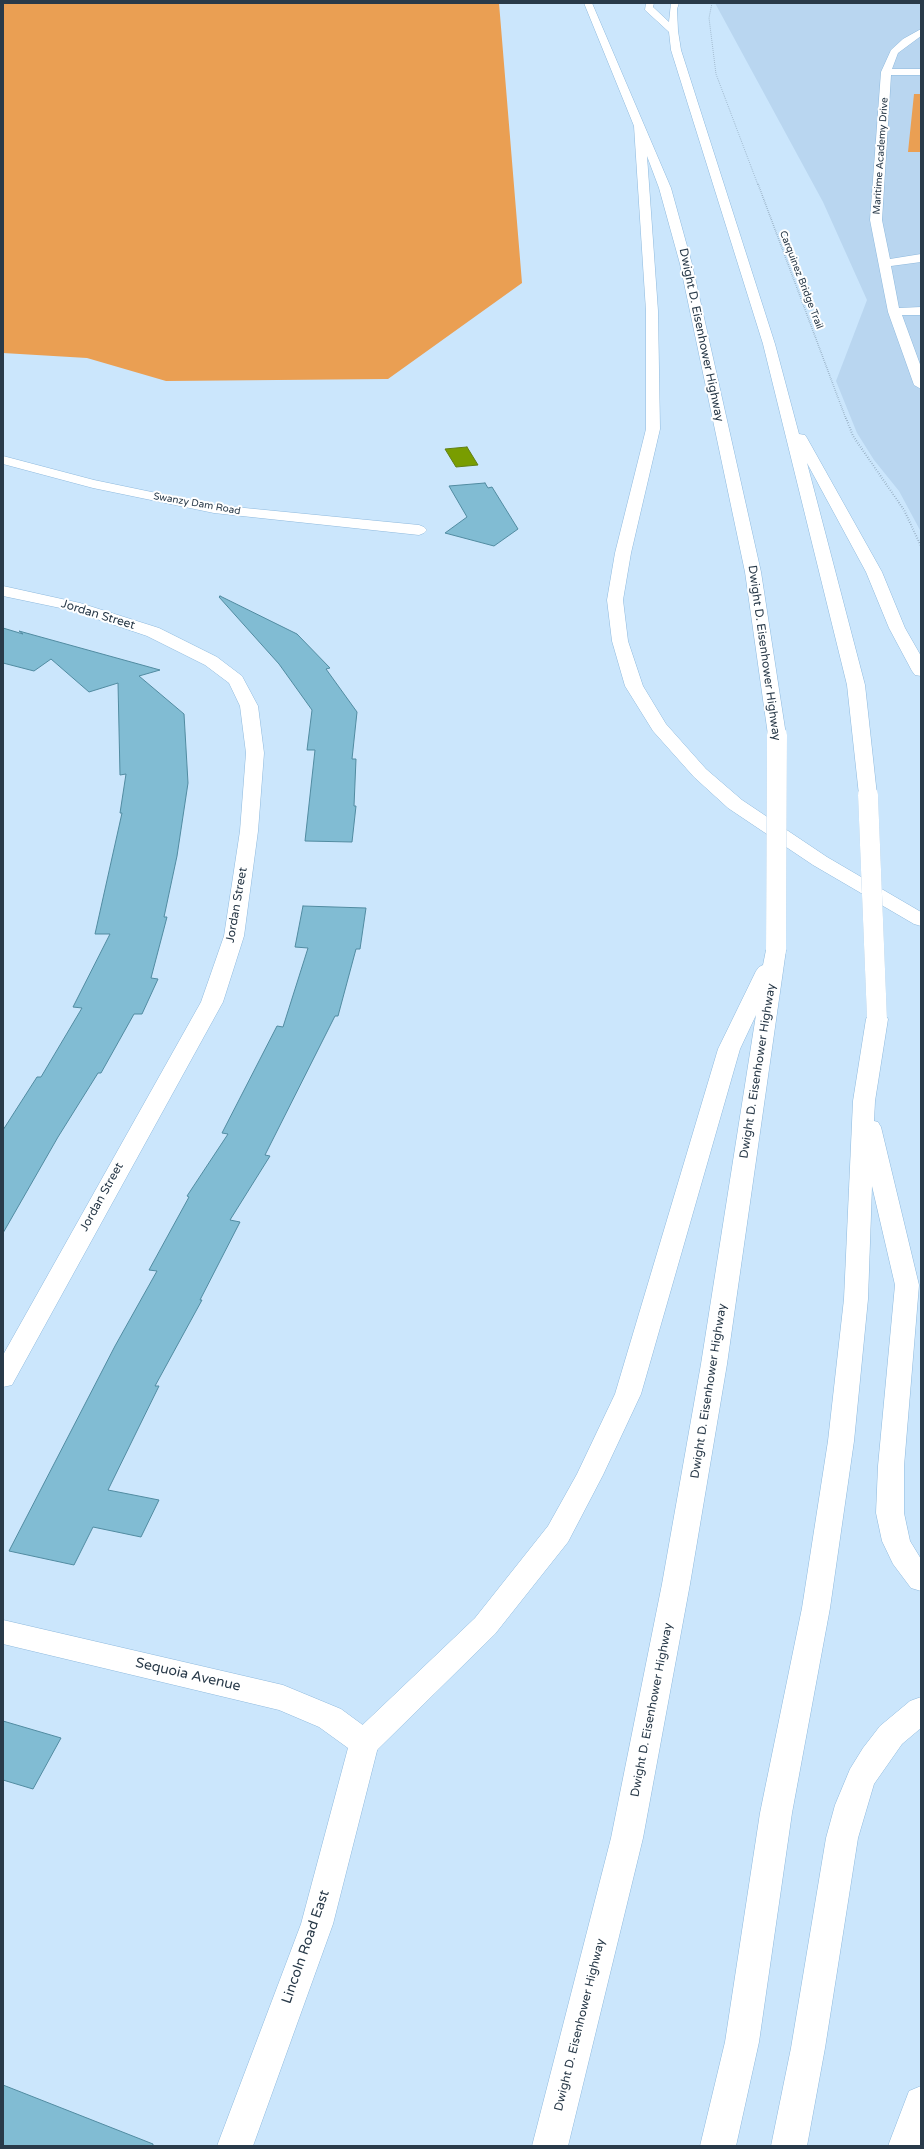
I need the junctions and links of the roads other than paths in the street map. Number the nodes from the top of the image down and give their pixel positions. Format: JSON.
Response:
{"nodes":[{"id":1,"x":588,"y":3,"type":"edge"},
{"id":2,"x":650,"y":3,"type":"edge"},
{"id":3,"x":675,"y":3,"type":"edge"},
{"id":4,"x":673,"y":31,"type":"junction"},
{"id":5,"x":921,"y":32,"type":"edge"},
{"id":6,"x":886,"y":72,"type":"junction"},
{"id":7,"x":921,"y":72,"type":"edge"},
{"id":8,"x":639,"y":125,"type":"junction"},
{"id":9,"x":921,"y":258,"type":"edge"},
{"id":10,"x":884,"y":263,"type":"junction"},
{"id":11,"x":921,"y":311,"type":"edge"},
{"id":12,"x":894,"y":312,"type":"junction"},
{"id":13,"x":921,"y":385,"type":"edge"},
{"id":14,"x":785,"y":411,"type":"junction"},
{"id":15,"x":3,"y":460,"type":"edge"},
{"id":16,"x":419,"y":530,"type":"dead end"},
{"id":17,"x":3,"y":591,"type":"edge"},
{"id":18,"x":921,"y":671,"type":"edge"},
{"id":19,"x":921,"y":920,"type":"edge"},
{"id":20,"x":776,"y":950,"type":"junction"},
{"id":21,"x":864,"y":1101,"type":"junction"},
{"id":22,"x":3,"y":1378,"type":"edge"},
{"id":23,"x":921,"y":1580,"type":"edge"},
{"id":24,"x":3,"y":1632,"type":"edge"},
{"id":25,"x":921,"y":1710,"type":"edge"},
{"id":26,"x":364,"y":1743,"type":"junction"},
{"id":27,"x":921,"y":2103,"type":"edge"},
{"id":28,"x":235,"y":2146,"type":"edge"},
{"id":29,"x":550,"y":2146,"type":"edge"},
{"id":30,"x":718,"y":2146,"type":"edge"},
{"id":31,"x":789,"y":2146,"type":"edge"},
{"id":32,"x":906,"y":2146,"type":"edge"}],
"edges":[{"from":1,"to":8,"type":"main road","name":"Dwight D. Eisenhower Highway"},
{"from":2,"to":4,"type":"main road"},
{"from":3,"to":4,"type":"main road"},
{"from":4,"to":14,"type":"main road"},
{"from":5,"to":6,"type":"main road","name":"Maritime Academy Drive"},
{"from":6,"to":7,"type":"main road"},
{"from":6,"to":10,"type":"main road","name":"Maritime Academy Drive"},
{"from":8,"to":19,"type":"main road"},
{"from":8,"to":20,"type":"main road","name":"Dwight D. Eisenhower Highway","bridge":true},
{"from":9,"to":10,"type":"main road"},
{"from":10,"to":12,"type":"main road","name":"Maritime Academy Drive"},
{"from":11,"to":12,"type":"main road"},
{"from":12,"to":13,"type":"main road","name":"Maritime Academy Drive"},
{"from":14,"to":18,"type":"main road"},
{"from":14,"to":21,"type":"main road","bridge":true},
{"from":15,"to":16,"type":"main road","name":"Swanzy Dam Road"},
{"from":17,"to":22,"type":"main road","name":"Jordan Street"},
{"from":20,"to":26,"type":"main road"},
{"from":20,"to":29,"type":"main road","name":"Dwight D. Eisenhower Highway"},
{"from":21,"to":23,"type":"main road"},
{"from":21,"to":30,"type":"main road"},
{"from":24,"to":26,"type":"main road","name":"Sequoia Avenue"},
{"from":25,"to":31,"type":"main road"},
{"from":26,"to":28,"type":"main road","name":"Lincoln Road East"},
{"from":27,"to":32,"type":"main road"}]}
